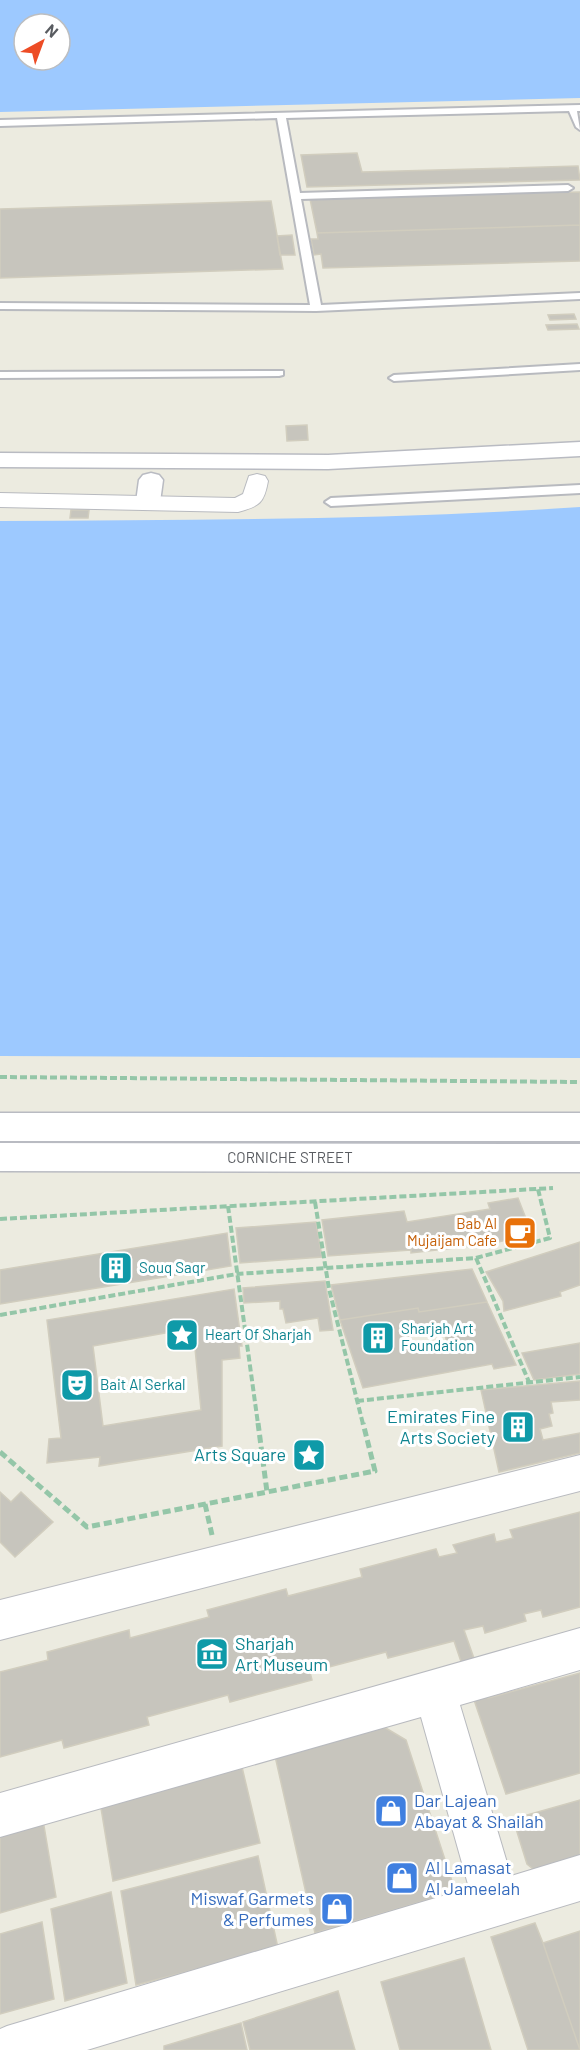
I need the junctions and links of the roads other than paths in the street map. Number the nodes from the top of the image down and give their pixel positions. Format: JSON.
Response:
{"nodes":[{"id":1,"x":576,"y":109,"type":"edge"},
{"id":2,"x":281,"y":117,"type":"junction"},
{"id":3,"x":0,"y":123,"type":"edge"},
{"id":4,"x":580,"y":127,"type":"edge"},
{"id":5,"x":568,"y":188,"type":"dead end"},
{"id":6,"x":296,"y":196,"type":"junction"},
{"id":7,"x":579,"y":297,"type":"edge"},
{"id":8,"x":0,"y":306,"type":"edge"},
{"id":9,"x":316,"y":308,"type":"junction"},
{"id":10,"x":580,"y":368,"type":"edge"},
{"id":11,"x":279,"y":373,"type":"dead end"},
{"id":12,"x":0,"y":375,"type":"edge"},
{"id":13,"x":394,"y":378,"type":"dead end"},
{"id":14,"x":580,"y":449,"type":"edge"},
{"id":15,"x":0,"y":460,"type":"edge"},
{"id":16,"x":580,"y":468,"type":"edge"},
{"id":17,"x":0,"y":479,"type":"edge"},
{"id":18,"x":580,"y":489,"type":"edge"},
{"id":19,"x":150,"y":491,"type":"junction"},
{"id":20,"x":0,"y":501,"type":"edge"},
{"id":21,"x":331,"y":502,"type":"dead end"},
{"id":22,"x":0,"y":1127,"type":"edge"},
{"id":23,"x":580,"y":1127,"type":"edge"},
{"id":24,"x":0,"y":1157,"type":"edge"},
{"id":25,"x":580,"y":1158,"type":"edge"},
{"id":26,"x":580,"y":1473,"type":"edge"},
{"id":27,"x":0,"y":1620,"type":"edge"},
{"id":28,"x":580,"y":1649,"type":"edge"},
{"id":29,"x":461,"y":1684,"type":"junction"},
{"id":30,"x":0,"y":1815,"type":"edge"},
{"id":31,"x":580,"y":1878,"type":"edge"},
{"id":32,"x":497,"y":1904,"type":"junction"},
{"id":33,"x":7,"y":2050,"type":"edge"}],
"edges":[{"from":1,"to":2,"type":"lane"},
{"from":1,"to":4,"type":"lane"},
{"from":2,"to":3,"type":"lane"},
{"from":2,"to":6,"type":"lane"},
{"from":5,"to":6,"type":"lane"},
{"from":6,"to":9,"type":"lane"},
{"from":7,"to":9,"type":"lane"},
{"from":8,"to":9,"type":"lane"},
{"from":10,"to":13,"type":"lane"},
{"from":11,"to":12,"type":"lane"},
{"from":14,"to":15,"type":"street"},
{"from":16,"to":19,"type":"street"},
{"from":17,"to":19,"type":"street"},
{"from":18,"to":21,"type":"lane"},
{"from":19,"to":20,"type":"street"},
{"from":22,"to":23,"type":"street","name":"CORNICHE STREET"},
{"from":24,"to":25,"type":"street","name":"CORNICHE STREET"},
{"from":26,"to":27,"type":"street"},
{"from":28,"to":29,"type":"street"},
{"from":29,"to":30,"type":"street"},
{"from":29,"to":32,"type":"street"},
{"from":31,"to":32,"type":"street"},
{"from":32,"to":33,"type":"street"}]}
